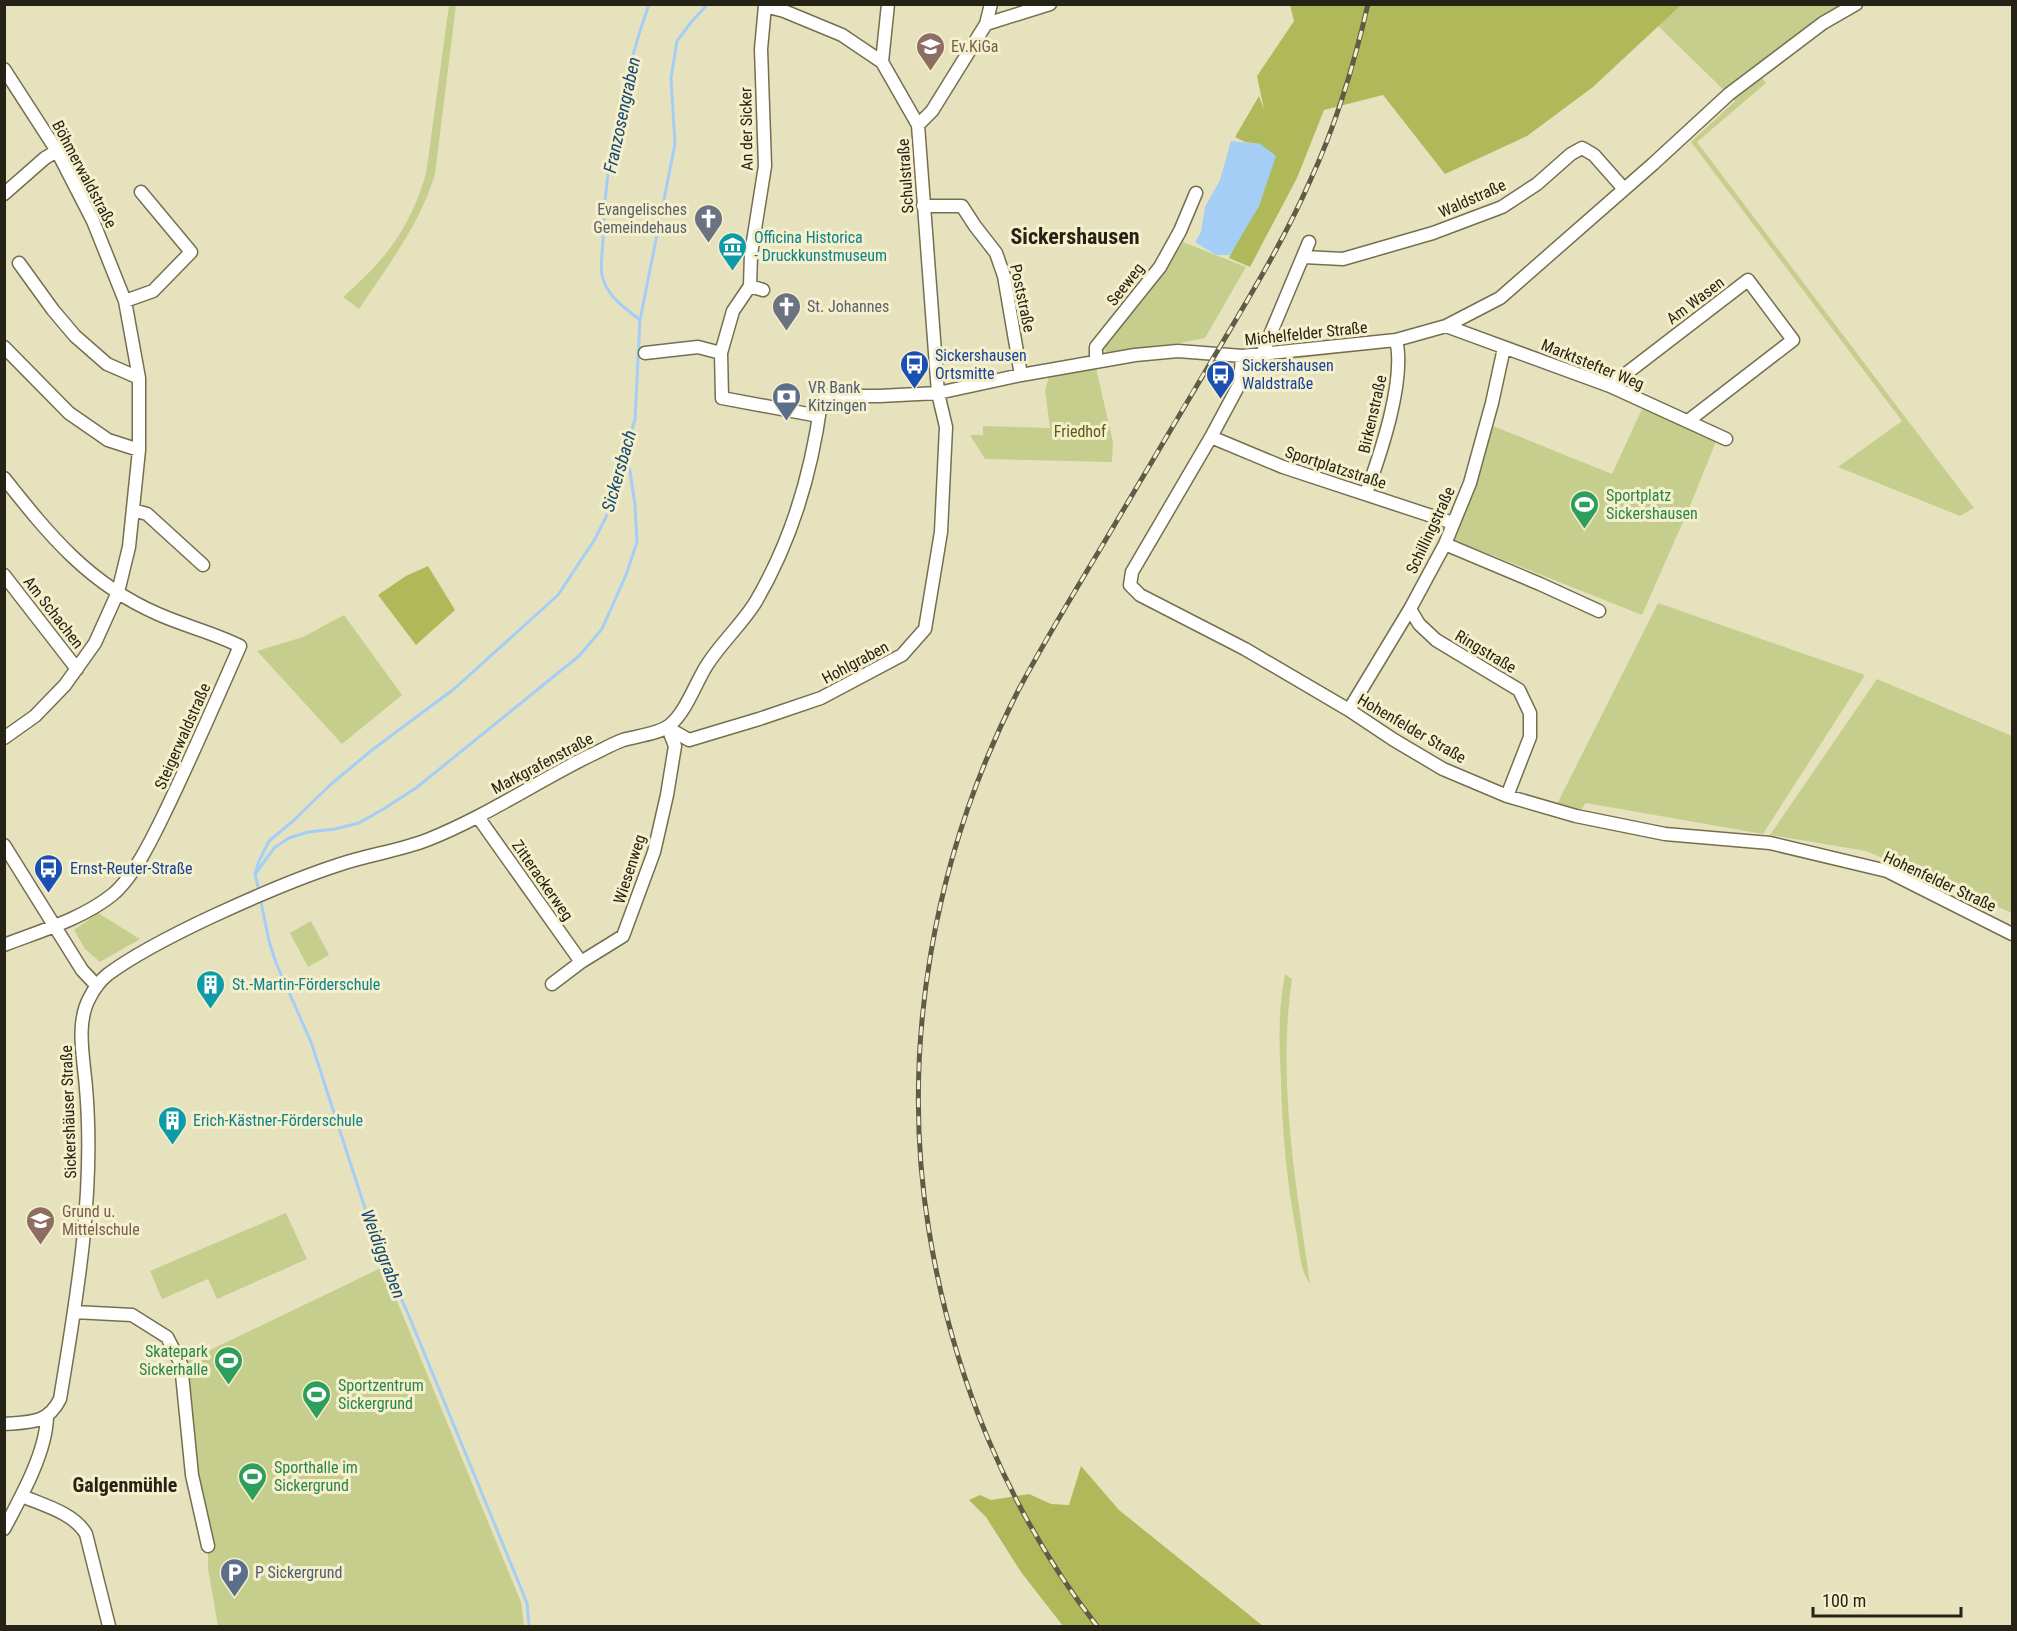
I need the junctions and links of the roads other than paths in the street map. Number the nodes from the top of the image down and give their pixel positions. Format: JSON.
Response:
{"nodes":[{"id":1,"x":888,"y":4,"type":"edge"},
{"id":2,"x":991,"y":4,"type":"edge"},
{"id":3,"x":1050,"y":4,"type":"edge"},
{"id":4,"x":1856,"y":4,"type":"edge"},
{"id":5,"x":765,"y":6,"type":"edge"},
{"id":6,"x":986,"y":24,"type":"junction"},
{"id":7,"x":882,"y":62,"type":"junction"},
{"id":8,"x":4,"y":69,"type":"edge"},
{"id":9,"x":918,"y":125,"type":"junction"},
{"id":10,"x":57,"y":151,"type":"junction"},
{"id":11,"x":1623,"y":189,"type":"junction"},
{"id":12,"x":141,"y":192,"type":"dead end"},
{"id":13,"x":1196,"y":193,"type":"dead end"},
{"id":14,"x":4,"y":194,"type":"edge"},
{"id":15,"x":923,"y":206,"type":"junction"},
{"id":16,"x":1309,"y":242,"type":"dead end"},
{"id":17,"x":1304,"y":257,"type":"junction"},
{"id":18,"x":19,"y":263,"type":"dead end"},
{"id":19,"x":750,"y":286,"type":"junction"},
{"id":20,"x":763,"y":290,"type":"dead end"},
{"id":21,"x":125,"y":301,"type":"junction"},
{"id":22,"x":1446,"y":326,"type":"junction"},
{"id":23,"x":1396,"y":340,"type":"junction"},
{"id":24,"x":4,"y":347,"type":"edge"},
{"id":25,"x":1504,"y":348,"type":"junction"},
{"id":26,"x":645,"y":353,"type":"dead end"},
{"id":27,"x":721,"y":353,"type":"junction"},
{"id":28,"x":1262,"y":354,"type":"junction"},
{"id":29,"x":1242,"y":356,"type":"junction"},
{"id":30,"x":1096,"y":362,"type":"junction"},
{"id":31,"x":1022,"y":375,"type":"junction"},
{"id":32,"x":139,"y":378,"type":"junction"},
{"id":33,"x":1610,"y":386,"type":"junction"},
{"id":34,"x":938,"y":393,"type":"junction"},
{"id":35,"x":819,"y":416,"type":"junction"},
{"id":36,"x":1688,"y":421,"type":"junction"},
{"id":37,"x":1211,"y":437,"type":"junction"},
{"id":38,"x":1726,"y":439,"type":"dead end"},
{"id":39,"x":138,"y":450,"type":"junction"},
{"id":40,"x":4,"y":478,"type":"edge"},
{"id":41,"x":1366,"y":494,"type":"junction"},
{"id":42,"x":133,"y":510,"type":"junction"},
{"id":43,"x":1453,"y":523,"type":"junction"},
{"id":44,"x":1445,"y":544,"type":"junction"},
{"id":45,"x":203,"y":565,"type":"dead end"},
{"id":46,"x":4,"y":575,"type":"edge"},
{"id":47,"x":118,"y":592,"type":"junction"},
{"id":48,"x":1410,"y":609,"type":"junction"},
{"id":49,"x":1599,"y":611,"type":"dead end"},
{"id":50,"x":77,"y":669,"type":"junction"},
{"id":51,"x":1349,"y":710,"type":"junction"},
{"id":52,"x":668,"y":728,"type":"junction"},
{"id":53,"x":4,"y":738,"type":"edge"},
{"id":54,"x":1507,"y":796,"type":"junction"},
{"id":55,"x":478,"y":817,"type":"junction"},
{"id":56,"x":4,"y":844,"type":"edge"},
{"id":57,"x":55,"y":924,"type":"junction"},
{"id":58,"x":2013,"y":934,"type":"edge"},
{"id":59,"x":4,"y":945,"type":"edge"},
{"id":60,"x":581,"y":962,"type":"junction"},
{"id":61,"x":552,"y":984,"type":"dead end"},
{"id":62,"x":97,"y":987,"type":"junction"},
{"id":63,"x":74,"y":1312,"type":"junction"},
{"id":64,"x":47,"y":1417,"type":"junction"},
{"id":65,"x":4,"y":1424,"type":"edge"},
{"id":66,"x":22,"y":1496,"type":"junction"},
{"id":67,"x":4,"y":1529,"type":"edge"},
{"id":68,"x":208,"y":1546,"type":"dead end"},
{"id":69,"x":109,"y":1626,"type":"edge"}],
"edges":[{"from":1,"to":7,"type":"street"},
{"from":2,"to":6,"type":"street"},
{"from":3,"to":6,"type":"street"},
{"from":4,"to":11,"type":"street","name":"Michelfelder Straße"},
{"from":5,"to":7,"type":"street","name":"Schulstraße"},
{"from":5,"to":19,"type":"street","name":"An der Sicker"},
{"from":6,"to":9,"type":"street"},
{"from":7,"to":9,"type":"street","name":"Schulstraße"},
{"from":8,"to":10,"type":"street","name":"Böhmerwaldstraße"},
{"from":9,"to":15,"type":"street","name":"Schulstraße"},
{"from":10,"to":14,"type":"street"},
{"from":10,"to":21,"type":"street","name":"Böhmerwaldstraße"},
{"from":11,"to":17,"type":"street","name":"Waldstraße"},
{"from":11,"to":22,"type":"street","name":"Michelfelder Straße"},
{"from":12,"to":21,"type":"street"},
{"from":13,"to":30,"type":"street","name":"Seeweg"},
{"from":15,"to":31,"type":"street","name":"Poststraße"},
{"from":15,"to":34,"type":"street","name":"Schulstraße"},
{"from":16,"to":17,"type":"street"},
{"from":17,"to":28,"type":"street"},
{"from":18,"to":32,"type":"street"},
{"from":19,"to":20,"type":"street"},
{"from":19,"to":27,"type":"street"},
{"from":21,"to":32,"type":"street","name":"Böhmerwaldstraße"},
{"from":22,"to":23,"type":"street","name":"Michelfelder Straße"},
{"from":22,"to":25,"type":"street","name":"Marktstefter Weg"},
{"from":23,"to":28,"type":"street","name":"Michelfelder Straße"},
{"from":23,"to":41,"type":"street","name":"Birkenstraße"},
{"from":24,"to":39,"type":"street"},
{"from":25,"to":33,"type":"street","name":"Marktstefter Weg"},
{"from":25,"to":43,"type":"street","name":"Schillingstraße"},
{"from":26,"to":27,"type":"street"},
{"from":27,"to":35,"type":"street"},
{"from":28,"to":29,"type":"street","name":"Michelfelder Straße"},
{"from":29,"to":30,"type":"street","name":"Michelfelder Straße"},
{"from":29,"to":37,"type":"street","name":"Hohenfelder Straße"},
{"from":30,"to":31,"type":"street","name":"Michelfelder Straße"},
{"from":31,"to":34,"type":"street","name":"Michelfelder Straße"},
{"from":32,"to":39,"type":"street","name":"Böhmerwaldstraße"},
{"from":33,"to":36,"type":"street","name":"Marktstefter Weg"},
{"from":33,"to":36,"type":"street","name":"Am Wasen"},
{"from":34,"to":35,"type":"street","name":"Michelfelder Straße"},
{"from":34,"to":52,"type":"street","name":"Hohlgraben"},
{"from":35,"to":52,"type":"street"},
{"from":36,"to":38,"type":"street","name":"Marktstefter Weg"},
{"from":37,"to":41,"type":"street","name":"Sportplatzstraße"},
{"from":37,"to":51,"type":"street","name":"Hohenfelder Straße"},
{"from":39,"to":42,"type":"street","name":"Böhmerwaldstraße"},
{"from":40,"to":47,"type":"street"},
{"from":41,"to":43,"type":"street","name":"Sportplatzstraße"},
{"from":42,"to":45,"type":"street"},
{"from":42,"to":47,"type":"street","name":"Böhmerwaldstraße"},
{"from":43,"to":44,"type":"street","name":"Schillingstraße"},
{"from":44,"to":48,"type":"street","name":"Schillingstraße"},
{"from":44,"to":49,"type":"street"},
{"from":46,"to":50,"type":"street","name":"Am Schachen"},
{"from":47,"to":50,"type":"street","name":"Böhmerwaldstraße"},
{"from":47,"to":57,"type":"street","name":"Steigerwaldstraße"},
{"from":48,"to":51,"type":"street","name":"Schillingstraße"},
{"from":48,"to":54,"type":"street","name":"Ringstraße"},
{"from":50,"to":53,"type":"street","name":"Böhmerwaldstraße"},
{"from":51,"to":54,"type":"street","name":"Hohenfelder Straße"},
{"from":52,"to":55,"type":"street","name":"Markgrafenstraße"},
{"from":52,"to":60,"type":"street","name":"Wiesenweg"},
{"from":54,"to":58,"type":"street","name":"Hohenfelder Straße"},
{"from":55,"to":60,"type":"street","name":"Zitterackerweg"},
{"from":55,"to":62,"type":"street","name":"Markgrafenstraße"},
{"from":56,"to":57,"type":"street"},
{"from":57,"to":59,"type":"street"},
{"from":57,"to":62,"type":"street"},
{"from":60,"to":61,"type":"street","name":"Wiesenweg"},
{"from":62,"to":63,"type":"street","name":"Sickershäuser Straße"},
{"from":63,"to":64,"type":"street","name":"Sickershäuser Straße"},
{"from":63,"to":68,"type":"street"},
{"from":64,"to":65,"type":"street"},
{"from":64,"to":66,"type":"street","name":"Sickershäuser Straße"},
{"from":66,"to":67,"type":"street","name":"Sickershäuser Straße"},
{"from":66,"to":69,"type":"street"}]}
